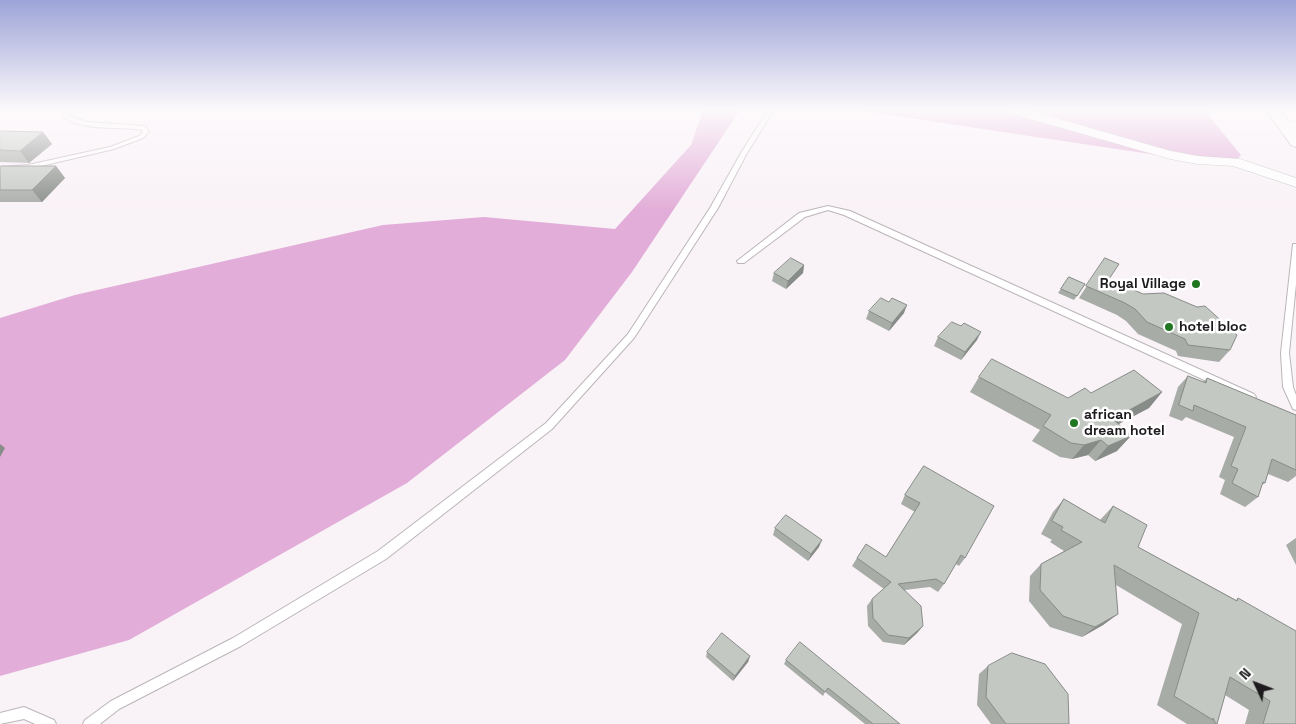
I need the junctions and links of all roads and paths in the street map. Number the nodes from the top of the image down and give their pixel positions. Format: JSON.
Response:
{"nodes":[{"id":1,"x":121,"y":144,"type":"edge"},
{"id":2,"x":750,"y":144,"type":"edge"},
{"id":3,"x":1129,"y":144,"type":"edge"},
{"id":4,"x":0,"y":169,"type":"edge"},
{"id":5,"x":1296,"y":182,"type":"edge"},
{"id":6,"x":1296,"y":246,"type":"edge"},
{"id":7,"x":741,"y":261,"type":"dead end"},
{"id":8,"x":1258,"y":400,"type":"edge"},
{"id":9,"x":1296,"y":406,"type":"edge"},
{"id":10,"x":0,"y":718,"type":"edge"},
{"id":11,"x":50,"y":724,"type":"edge"},
{"id":12,"x":90,"y":724,"type":"edge"}],
"edges":[{"from":1,"to":4,"type":"lane"},
{"from":2,"to":12,"type":"lane"},
{"from":3,"to":5,"type":"street"},
{"from":6,"to":9,"type":"lane"},
{"from":7,"to":8,"type":"lane"},
{"from":10,"to":11,"type":"lane"}]}
